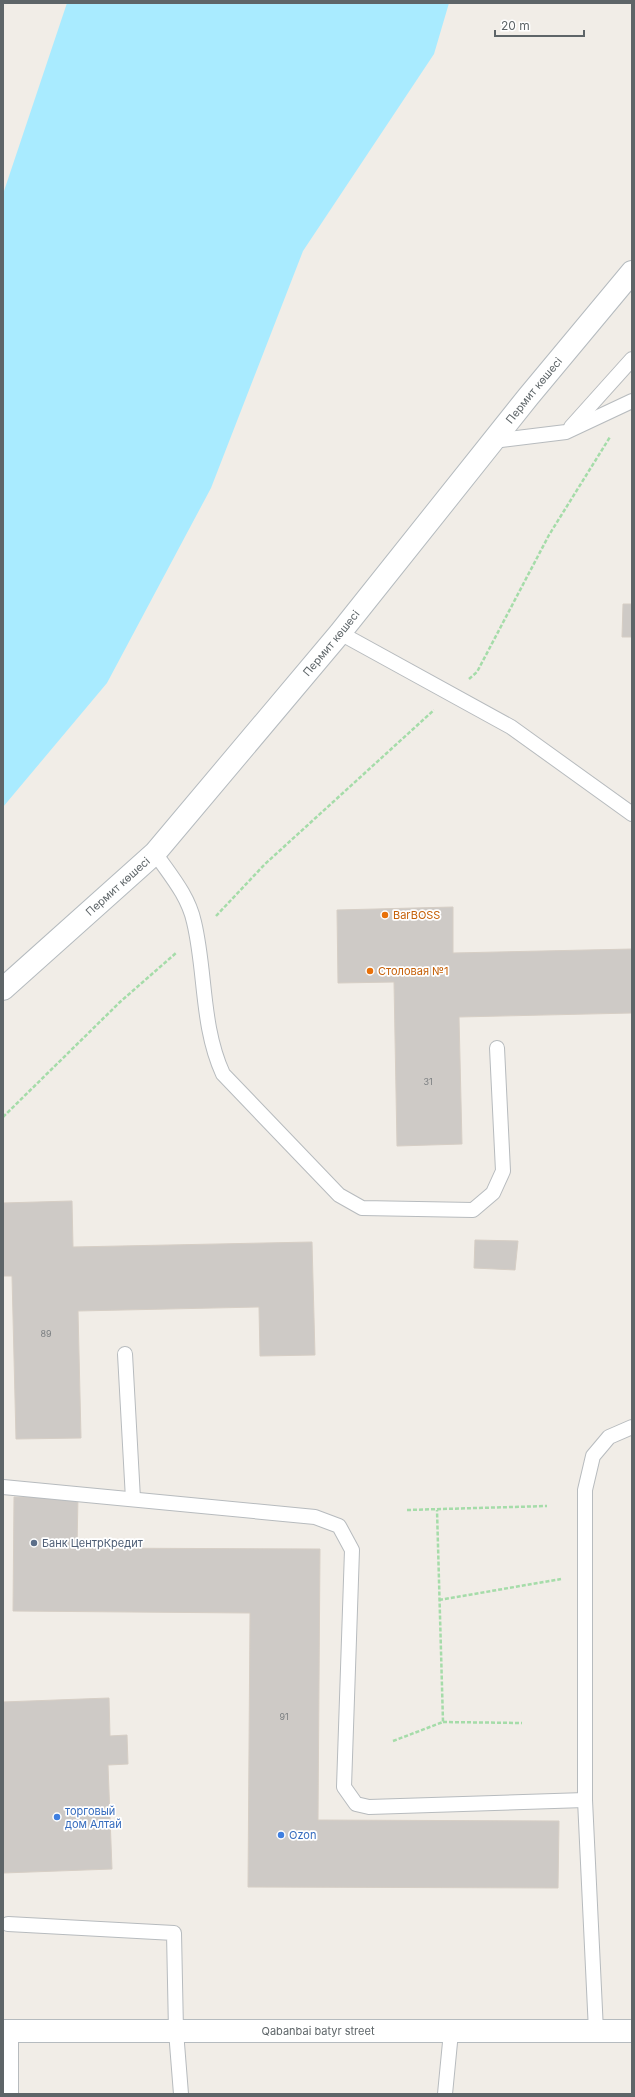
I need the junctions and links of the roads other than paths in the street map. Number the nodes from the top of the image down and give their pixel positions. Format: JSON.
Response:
{"nodes":[{"id":1,"x":632,"y":272,"type":"edge"},
{"id":2,"x":632,"y":359,"type":"edge"},
{"id":3,"x":632,"y":401,"type":"edge"},
{"id":4,"x":566,"y":432,"type":"junction"},
{"id":5,"x":493,"y":441,"type":"junction"},
{"id":6,"x":340,"y":633,"type":"junction"},
{"id":7,"x":632,"y":814,"type":"edge"},
{"id":8,"x":155,"y":853,"type":"junction"},
{"id":9,"x":3,"y":989,"type":"edge"},
{"id":10,"x":497,"y":1048,"type":"dead end"},
{"id":11,"x":125,"y":1354,"type":"dead end"},
{"id":12,"x":632,"y":1427,"type":"edge"},
{"id":13,"x":3,"y":1488,"type":"edge"},
{"id":14,"x":133,"y":1499,"type":"junction"},
{"id":15,"x":585,"y":1800,"type":"junction"},
{"id":16,"x":8,"y":1924,"type":"dead end"},
{"id":17,"x":7,"y":2031,"type":"edge"},
{"id":18,"x":176,"y":2031,"type":"junction"},
{"id":19,"x":596,"y":2031,"type":"junction"},
{"id":20,"x":632,"y":2031,"type":"edge"},
{"id":21,"x":451,"y":2032,"type":"junction"},
{"id":22,"x":11,"y":2094,"type":"edge"},
{"id":23,"x":181,"y":2094,"type":"edge"},
{"id":24,"x":445,"y":2094,"type":"edge"}],
"edges":[{"from":1,"to":5,"type":"main road","name":"Пермит көшесі"},
{"from":2,"to":4,"type":"lane"},
{"from":3,"to":4,"type":"lane"},
{"from":4,"to":5,"type":"lane"},
{"from":5,"to":6,"type":"main road","name":"Пермит көшесі"},
{"from":6,"to":7,"type":"lane"},
{"from":6,"to":8,"type":"main road","name":"Пермит көшесі"},
{"from":8,"to":9,"type":"main road","name":"Пермит көшесі"},
{"from":8,"to":10,"type":"lane"},
{"from":11,"to":14,"type":"lane"},
{"from":12,"to":15,"type":"lane"},
{"from":13,"to":14,"type":"lane"},
{"from":14,"to":15,"type":"lane"},
{"from":15,"to":19,"type":"lane"},
{"from":16,"to":18,"type":"lane"},
{"from":17,"to":18,"type":"main road","name":"Qabanbai batyr street"},
{"from":17,"to":22,"type":"lane"},
{"from":18,"to":21,"type":"main road","name":"Qabanbai batyr street"},
{"from":18,"to":23,"type":"lane"},
{"from":19,"to":20,"type":"main road","name":"Qabanbai batyr street"},
{"from":19,"to":21,"type":"main road","name":"Qabanbai batyr street"},
{"from":21,"to":24,"type":"lane"}]}
